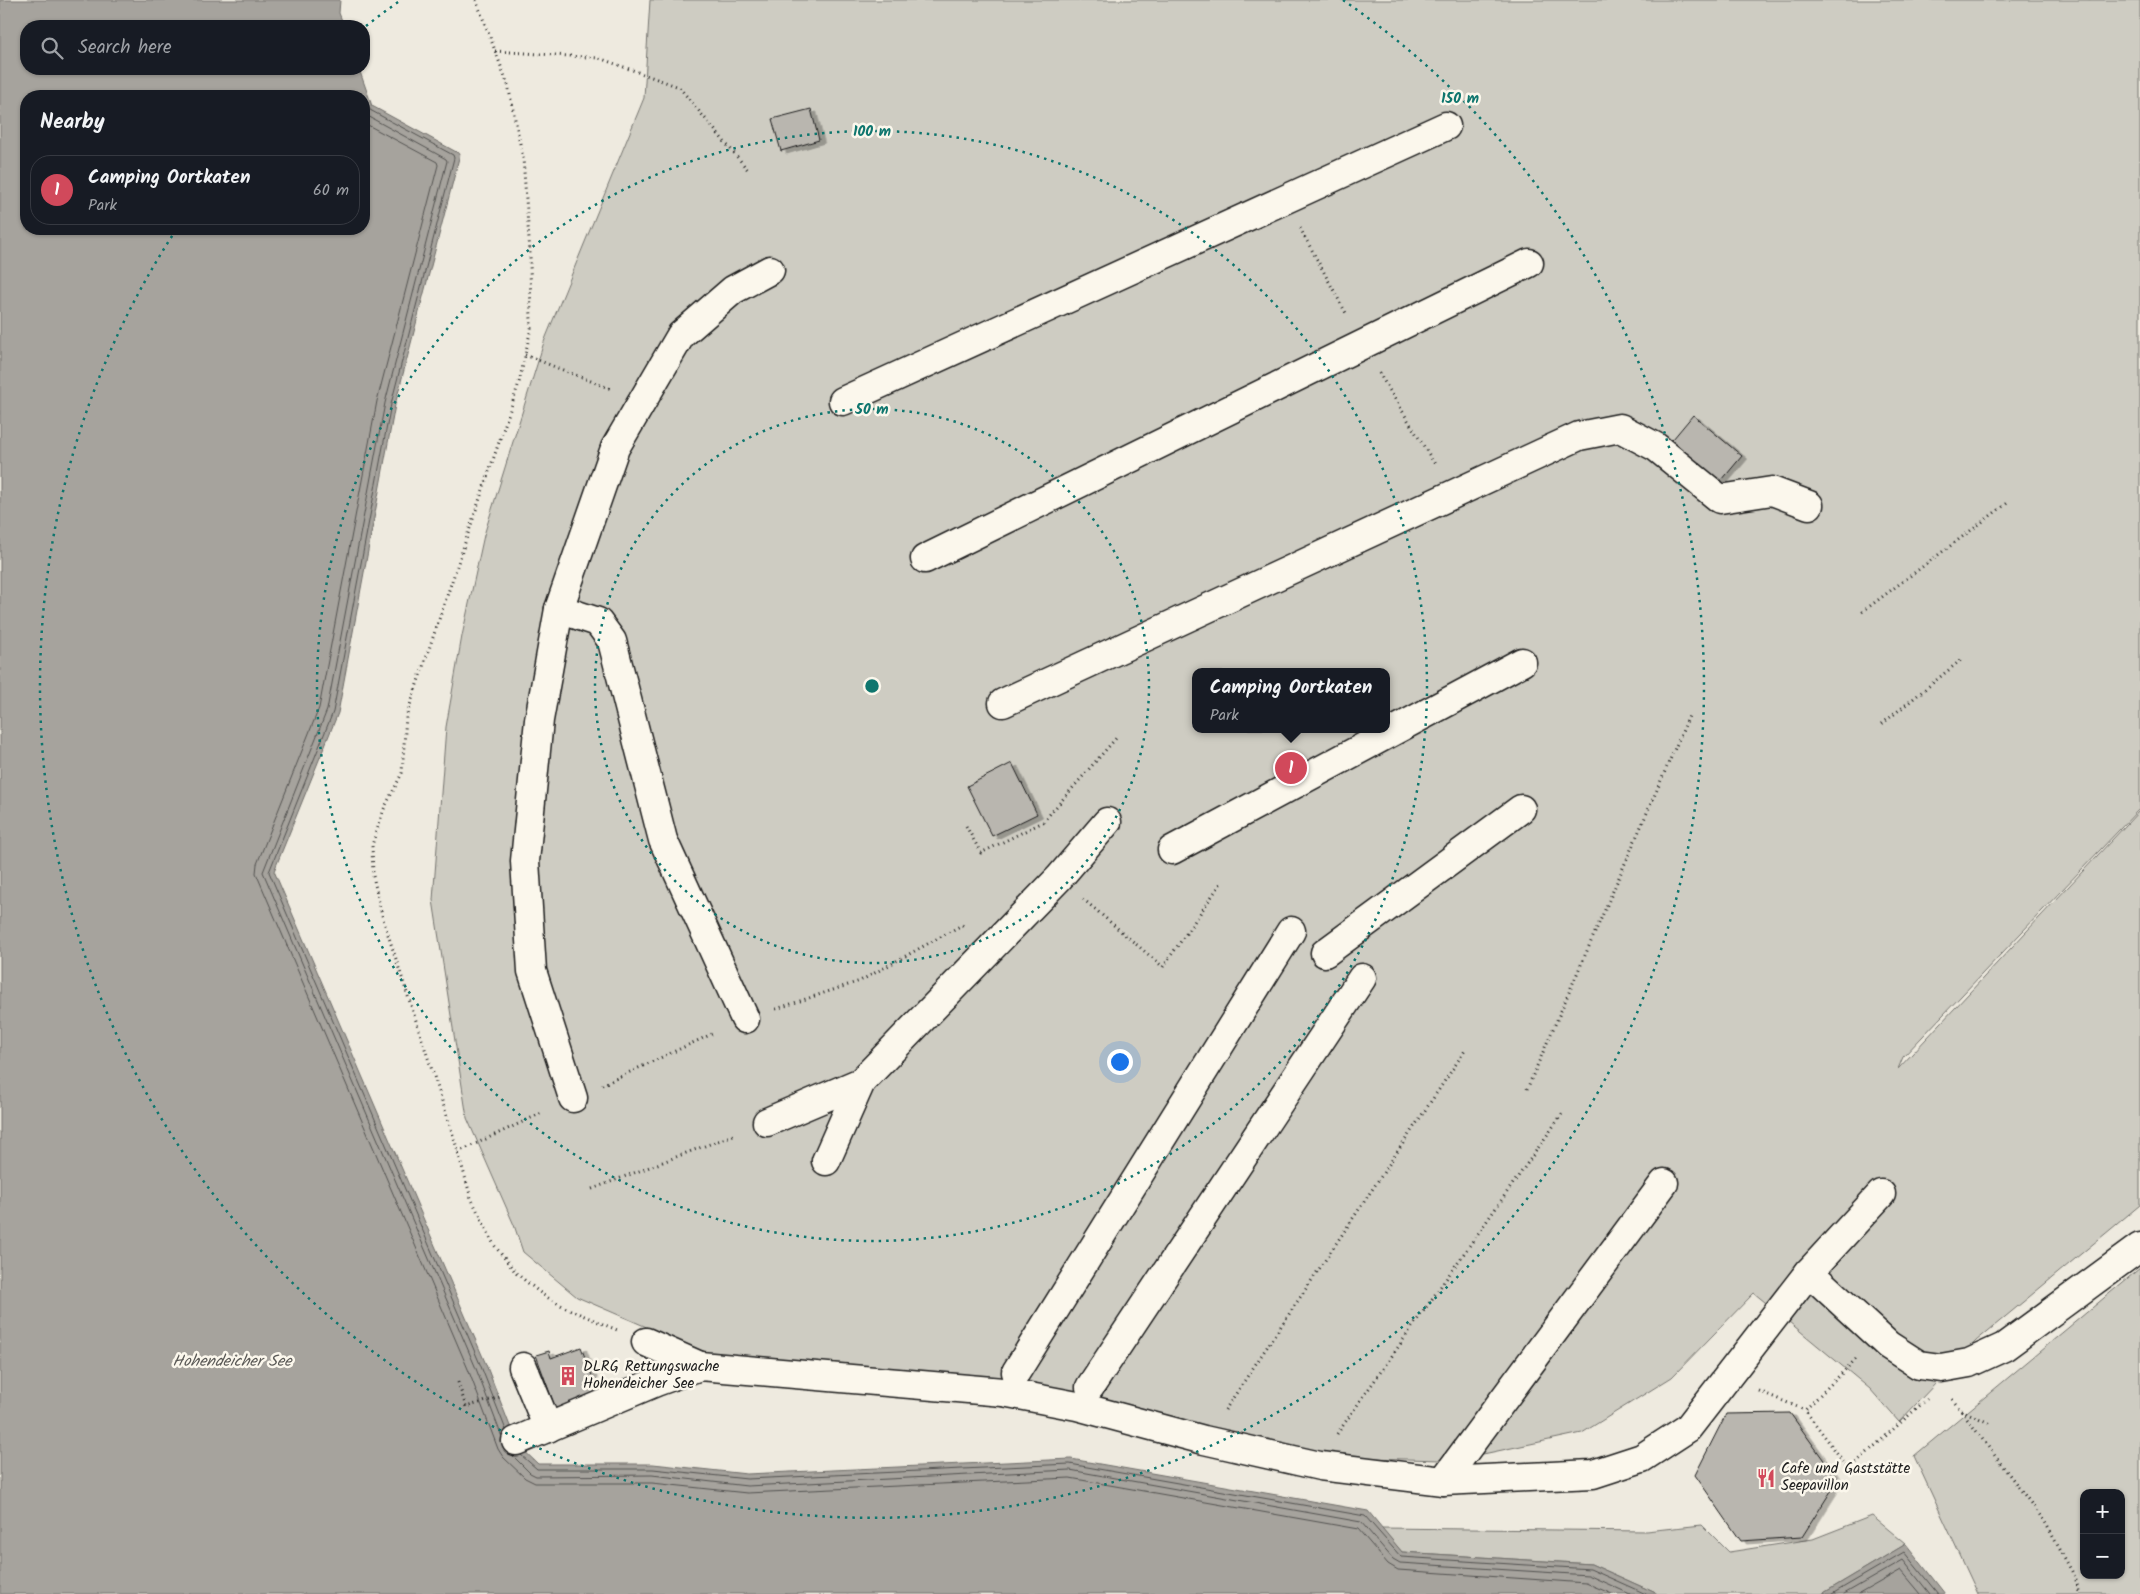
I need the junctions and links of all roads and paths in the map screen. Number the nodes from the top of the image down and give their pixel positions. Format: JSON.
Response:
{"nodes":[{"id":1,"x":476,"y":0,"type":"edge"},
{"id":2,"x":496,"y":52,"type":"junction"},
{"id":3,"x":1446,"y":126,"type":"dead end"},
{"id":4,"x":748,"y":170,"type":"dead end"},
{"id":5,"x":1530,"y":262,"type":"dead end"},
{"id":6,"x":770,"y":270,"type":"dead end"},
{"id":7,"x":525,"y":355,"type":"junction"},
{"id":8,"x":843,"y":401,"type":"dead end"},
{"id":9,"x":642,"y":402,"type":"junction"},
{"id":10,"x":2009,"y":502,"type":"dead end"},
{"id":11,"x":1809,"y":505,"type":"dead end"},
{"id":12,"x":926,"y":559,"type":"dead end"},
{"id":13,"x":559,"y":609,"type":"junction"},
{"id":14,"x":1862,"y":612,"type":"dead end"},
{"id":15,"x":1960,"y":660,"type":"dead end"},
{"id":16,"x":1522,"y":662,"type":"dead end"},
{"id":17,"x":1003,"y":703,"type":"dead end"},
{"id":18,"x":1689,"y":716,"type":"dead end"},
{"id":19,"x":1882,"y":724,"type":"dead end"},
{"id":20,"x":1390,"y":733,"type":"edge"},
{"id":21,"x":1390,"y":733,"type":"edge"},
{"id":22,"x":1117,"y":737,"type":"dead end"},
{"id":23,"x":1521,"y":809,"type":"dead end"},
{"id":24,"x":1107,"y":822,"type":"dead end"},
{"id":25,"x":966,"y":826,"type":"dead end"},
{"id":26,"x":1172,"y":850,"type":"dead end"},
{"id":27,"x":1058,"y":878,"type":"junction"},
{"id":28,"x":1221,"y":883,"type":"dead end"},
{"id":29,"x":1292,"y":931,"type":"dead end"},
{"id":30,"x":1325,"y":953,"type":"dead end"},
{"id":31,"x":1362,"y":978,"type":"dead end"},
{"id":32,"x":745,"y":1019,"type":"dead end"},
{"id":33,"x":1466,"y":1049,"type":"dead end"},
{"id":34,"x":861,"y":1082,"type":"junction"},
{"id":35,"x":1527,"y":1089,"type":"dead end"},
{"id":36,"x":572,"y":1098,"type":"dead end"},
{"id":37,"x":1562,"y":1114,"type":"dead end"},
{"id":38,"x":767,"y":1122,"type":"joint"},
{"id":39,"x":826,"y":1161,"type":"dead end"},
{"id":40,"x":1664,"y":1183,"type":"dead end"},
{"id":41,"x":592,"y":1189,"type":"dead end"},
{"id":42,"x":1881,"y":1194,"type":"dead end"},
{"id":43,"x":2140,"y":1247,"type":"edge"},
{"id":44,"x":1809,"y":1272,"type":"junction"},
{"id":45,"x":1879,"y":1337,"type":"junction"},
{"id":46,"x":646,"y":1342,"type":"joint"},
{"id":47,"x":700,"y":1366,"type":"junction"},
{"id":48,"x":523,"y":1367,"type":"dead end"},
{"id":49,"x":1016,"y":1372,"type":"dead end"},
{"id":50,"x":1943,"y":1375,"type":"junction"},
{"id":51,"x":1727,"y":1377,"type":"junction"},
{"id":52,"x":458,"y":1382,"type":"dead end"},
{"id":53,"x":1090,"y":1387,"type":"dead end"},
{"id":54,"x":509,"y":1394,"type":"dead end"},
{"id":55,"x":1805,"y":1410,"type":"junction"},
{"id":56,"x":1960,"y":1410,"type":"junction"},
{"id":57,"x":1989,"y":1423,"type":"dead end"},
{"id":58,"x":548,"y":1428,"type":"junction"},
{"id":59,"x":1204,"y":1440,"type":"junction"},
{"id":60,"x":516,"y":1442,"type":"dead end"},
{"id":61,"x":1320,"y":1466,"type":"junction"},
{"id":62,"x":1444,"y":1481,"type":"junction"},
{"id":63,"x":2080,"y":1594,"type":"edge"}],
"edges":[{"from":1,"to":2,"type":"path"},
{"from":2,"to":4,"type":"path"},
{"from":2,"to":7,"type":"path"},
{"from":3,"to":8,"type":"street"},
{"from":5,"to":12,"type":"street"},
{"from":6,"to":9,"type":"street"},
{"from":7,"to":9,"type":"path"},
{"from":7,"to":46,"type":"path"},
{"from":9,"to":13,"type":"street"},
{"from":10,"to":14,"type":"path"},
{"from":11,"to":17,"type":"street"},
{"from":13,"to":32,"type":"street"},
{"from":13,"to":36,"type":"street"},
{"from":15,"to":19,"type":"path"},
{"from":16,"to":20,"type":"street"},
{"from":18,"to":35,"type":"path"},
{"from":21,"to":26,"type":"street"},
{"from":22,"to":25,"type":"path"},
{"from":23,"to":30,"type":"street"},
{"from":24,"to":27,"type":"street"},
{"from":27,"to":28,"type":"path"},
{"from":27,"to":34,"type":"street"},
{"from":29,"to":49,"type":"street"},
{"from":31,"to":53,"type":"street"},
{"from":33,"to":59,"type":"path"},
{"from":34,"to":38,"type":"street"},
{"from":34,"to":39,"type":"street"},
{"from":37,"to":61,"type":"path"},
{"from":38,"to":41,"type":"path"},
{"from":40,"to":62,"type":"street"},
{"from":42,"to":44,"type":"street"},
{"from":43,"to":50,"type":"street"},
{"from":44,"to":45,"type":"street"},
{"from":44,"to":51,"type":"street"},
{"from":45,"to":50,"type":"street"},
{"from":45,"to":55,"type":"path"},
{"from":46,"to":47,"type":"street"},
{"from":47,"to":58,"type":"street"},
{"from":47,"to":59,"type":"street"},
{"from":48,"to":58,"type":"street"},
{"from":50,"to":55,"type":"path"},
{"from":50,"to":56,"type":"path"},
{"from":51,"to":55,"type":"path"},
{"from":51,"to":62,"type":"street"},
{"from":52,"to":54,"type":"path"},
{"from":56,"to":57,"type":"path"},
{"from":56,"to":63,"type":"path"},
{"from":58,"to":60,"type":"street"},
{"from":59,"to":61,"type":"street"},
{"from":61,"to":62,"type":"street"}]}
